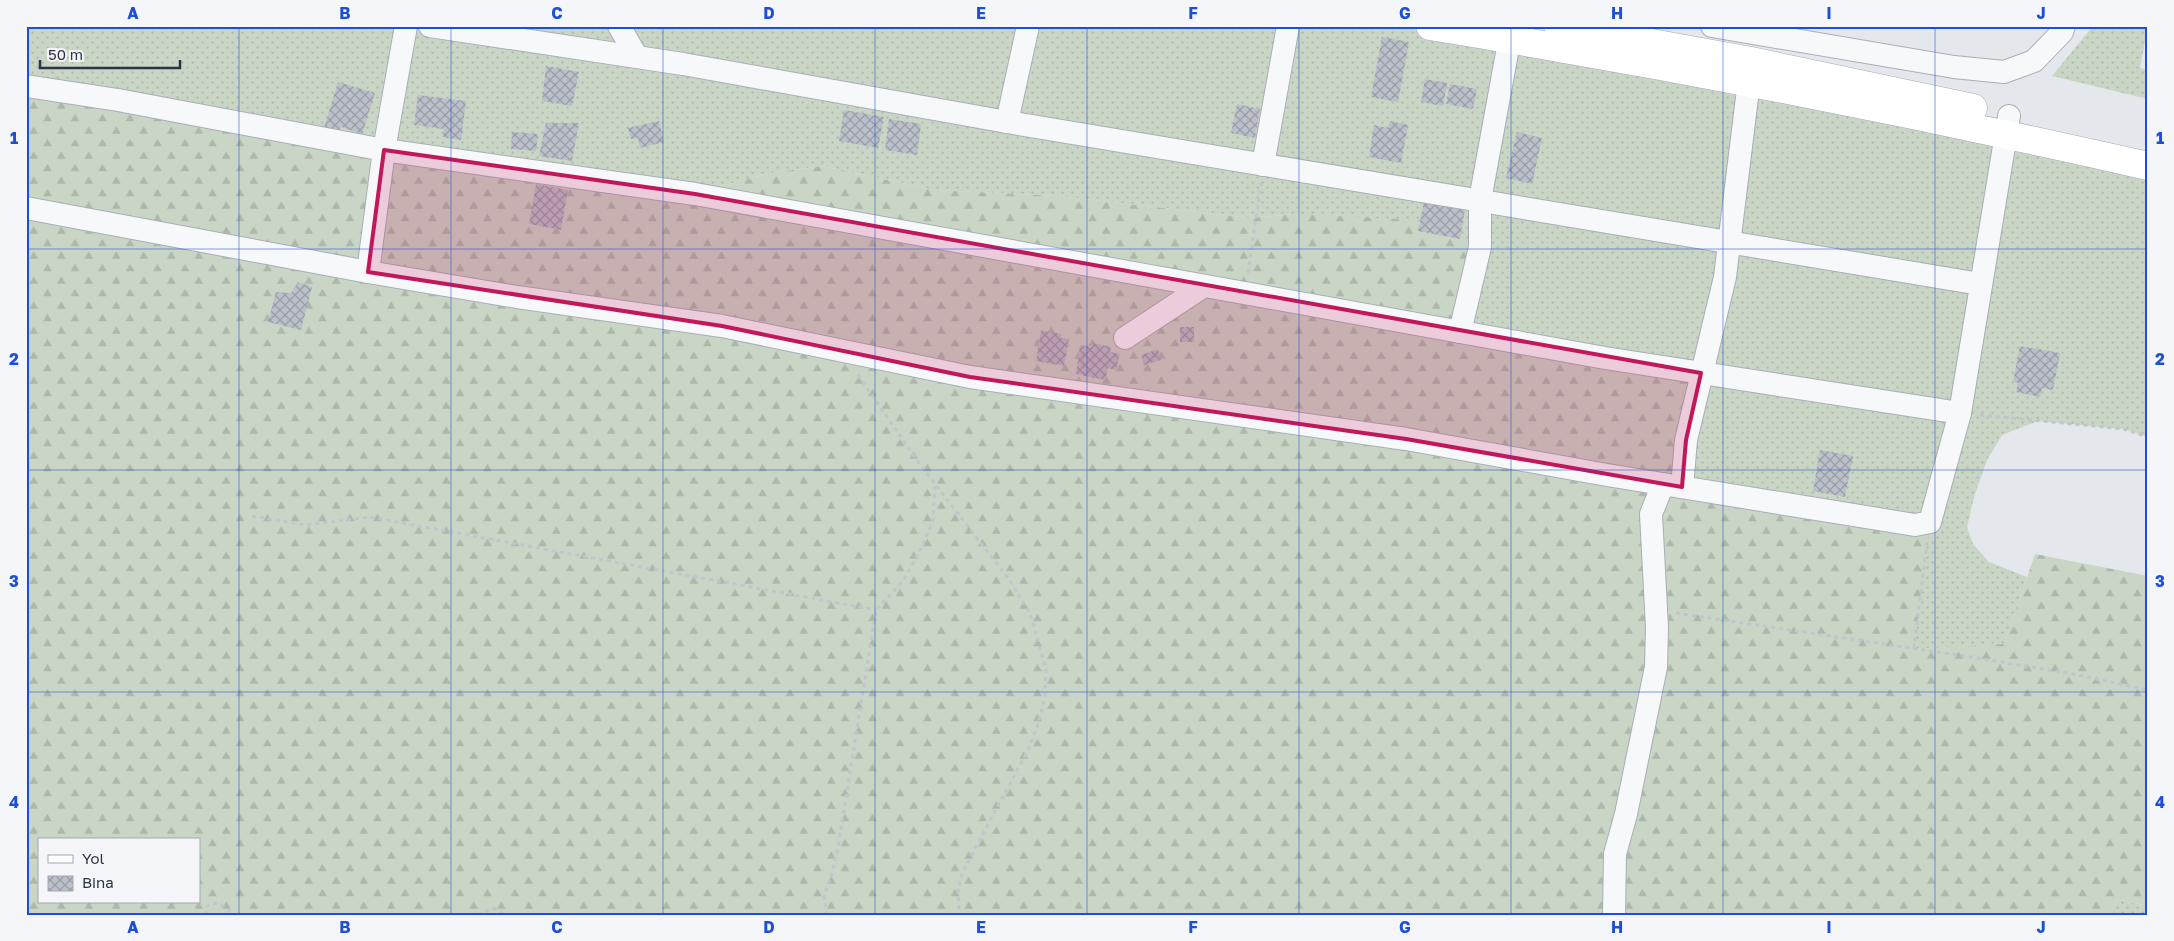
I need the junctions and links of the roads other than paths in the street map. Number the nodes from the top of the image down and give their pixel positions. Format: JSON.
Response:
{"nodes":[{"id":1,"x":406,"y":26,"type":"edge"},
{"id":2,"x":430,"y":26,"type":"edge"},
{"id":3,"x":619,"y":26,"type":"edge"},
{"id":4,"x":1028,"y":26,"type":"edge"},
{"id":5,"x":1288,"y":26,"type":"edge"},
{"id":6,"x":1430,"y":26,"type":"edge"},
{"id":7,"x":1558,"y":26,"type":"edge"},
{"id":8,"x":1712,"y":26,"type":"edge"},
{"id":9,"x":2064,"y":26,"type":"edge"},
{"id":10,"x":1759,"y":30,"type":"edge"},
{"id":11,"x":1511,"y":33,"type":"edge"},
{"id":12,"x":637,"y":57,"type":"junction"},
{"id":13,"x":1750,"y":72,"type":"junction"},
{"id":14,"x":26,"y":86,"type":"edge"},
{"id":15,"x":1007,"y":122,"type":"junction"},
{"id":16,"x":2007,"y":125,"type":"junction"},
{"id":17,"x":2148,"y":146,"type":"edge"},
{"id":18,"x":384,"y":150,"type":"junction"},
{"id":19,"x":1263,"y":165,"type":"junction"},
{"id":20,"x":2148,"y":166,"type":"edge"},
{"id":21,"x":1480,"y":200,"type":"junction"},
{"id":22,"x":26,"y":208,"type":"edge"},
{"id":23,"x":1731,"y":241,"type":"junction"},
{"id":24,"x":368,"y":272,"type":"junction"},
{"id":25,"x":1980,"y":284,"type":"junction"},
{"id":26,"x":1204,"y":286,"type":"junction"},
{"id":27,"x":1460,"y":332,"type":"junction"},
{"id":28,"x":1125,"y":338,"type":"dead end"},
{"id":29,"x":1701,"y":373,"type":"junction"},
{"id":30,"x":1960,"y":413,"type":"junction"},
{"id":31,"x":1672,"y":486,"type":"junction"},
{"id":32,"x":1614,"y":915,"type":"edge"}],
"edges":[{"from":1,"to":18,"type":"street"},
{"from":2,"to":12,"type":"street"},
{"from":3,"to":12,"type":"street"},
{"from":4,"to":15,"type":"street"},
{"from":5,"to":19,"type":"street"},
{"from":6,"to":11,"type":"main road"},
{"from":7,"to":13,"type":"main road"},
{"from":8,"to":10,"type":"street"},
{"from":9,"to":10,"type":"street"},
{"from":11,"to":13,"type":"main road"},
{"from":11,"to":21,"type":"street"},
{"from":12,"to":15,"type":"street"},
{"from":13,"to":16,"type":"main road"},
{"from":13,"to":23,"type":"street"},
{"from":14,"to":18,"type":"street"},
{"from":15,"to":19,"type":"street"},
{"from":16,"to":17,"type":"main road"},
{"from":16,"to":20,"type":"main road"},
{"from":16,"to":25,"type":"street"},
{"from":18,"to":24,"type":"street"},
{"from":18,"to":26,"type":"street"},
{"from":19,"to":21,"type":"street"},
{"from":21,"to":23,"type":"street"},
{"from":21,"to":27,"type":"street"},
{"from":22,"to":24,"type":"street"},
{"from":23,"to":25,"type":"street"},
{"from":23,"to":29,"type":"street"},
{"from":24,"to":31,"type":"street"},
{"from":25,"to":30,"type":"street"},
{"from":26,"to":27,"type":"street"},
{"from":26,"to":28,"type":"street"},
{"from":27,"to":29,"type":"street"},
{"from":29,"to":30,"type":"street"},
{"from":29,"to":31,"type":"street"},
{"from":30,"to":31,"type":"street"},
{"from":31,"to":32,"type":"street"}]}
